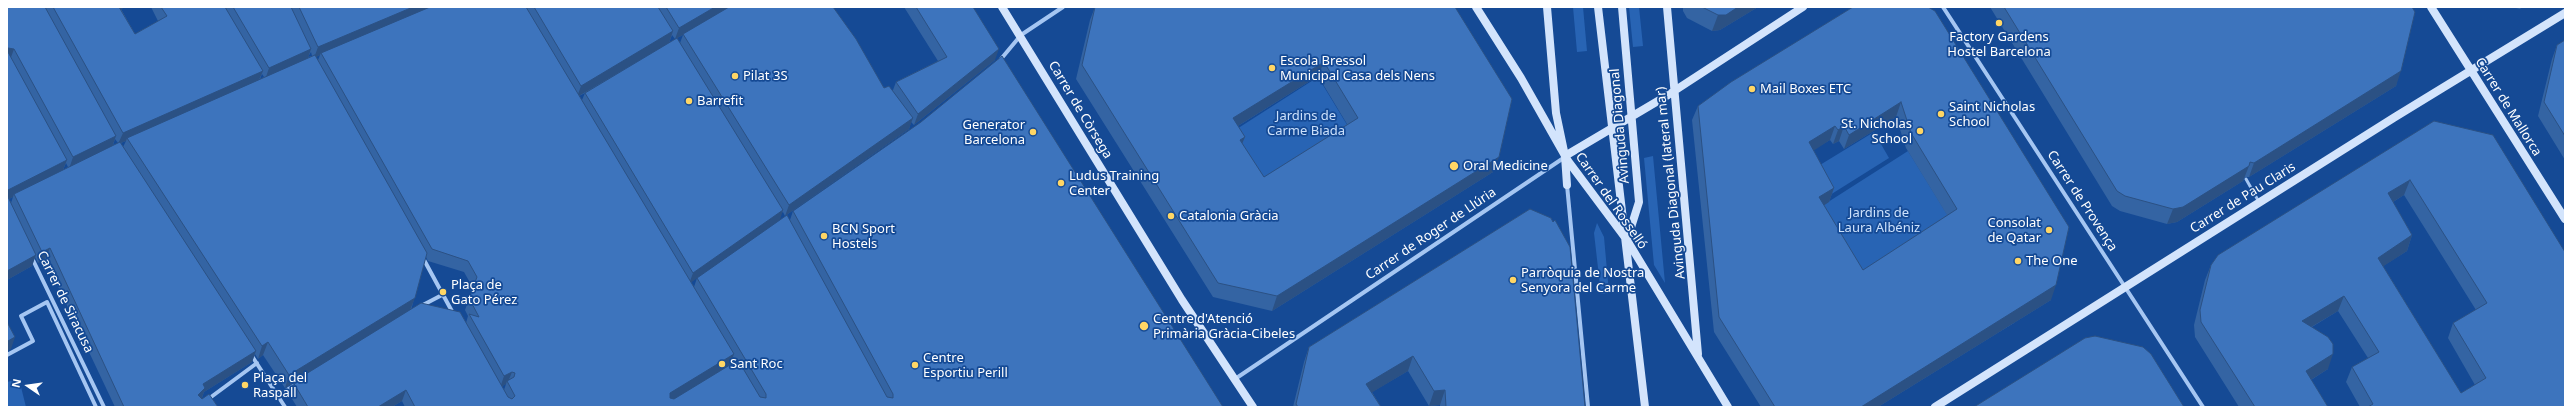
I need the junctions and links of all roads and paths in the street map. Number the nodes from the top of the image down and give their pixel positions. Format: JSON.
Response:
{"nodes":[{"id":1,"x":1002,"y":7,"type":"edge"},
{"id":2,"x":1062,"y":7,"type":"edge"},
{"id":3,"x":1476,"y":7,"type":"edge"},
{"id":4,"x":1547,"y":7,"type":"edge"},
{"id":5,"x":1598,"y":7,"type":"edge"},
{"id":6,"x":1622,"y":7,"type":"edge"},
{"id":7,"x":1667,"y":7,"type":"edge"},
{"id":8,"x":1803,"y":7,"type":"edge"},
{"id":9,"x":1943,"y":7,"type":"edge"},
{"id":10,"x":2431,"y":7,"type":"edge"},
{"id":11,"x":2565,"y":13,"type":"edge"},
{"id":12,"x":1021,"y":35,"type":"junction"},
{"id":13,"x":996,"y":64,"type":"edge"},
{"id":14,"x":2470,"y":70,"type":"junction"},
{"id":15,"x":1673,"y":91,"type":"junction"},
{"id":16,"x":1631,"y":117,"type":"junction"},
{"id":17,"x":1612,"y":128,"type":"junction"},
{"id":18,"x":1565,"y":156,"type":"junction"},
{"id":19,"x":2246,"y":179,"type":"edge"},
{"id":20,"x":1567,"y":185,"type":"joint"},
{"id":21,"x":2259,"y":202,"type":"junction"},
{"id":22,"x":2565,"y":219,"type":"edge"},
{"id":23,"x":1627,"y":240,"type":"junction"},
{"id":24,"x":418,"y":250,"type":"edge"},
{"id":25,"x":30,"y":253,"type":"edge"},
{"id":26,"x":2126,"y":288,"type":"junction"},
{"id":27,"x":442,"y":294,"type":"junction"},
{"id":28,"x":417,"y":308,"type":"edge"},
{"id":29,"x":459,"y":323,"type":"edge"},
{"id":30,"x":249,"y":351,"type":"edge"},
{"id":31,"x":7,"y":355,"type":"edge"},
{"id":32,"x":1698,"y":357,"type":"junction"},
{"id":33,"x":257,"y":363,"type":"junction"},
{"id":34,"x":1235,"y":379,"type":"junction"},
{"id":35,"x":302,"y":381,"type":"edge"},
{"id":36,"x":278,"y":396,"type":"junction"},
{"id":37,"x":201,"y":404,"type":"edge"},
{"id":38,"x":96,"y":407,"type":"edge"},
{"id":39,"x":104,"y":407,"type":"edge"},
{"id":40,"x":285,"y":407,"type":"edge"},
{"id":41,"x":1253,"y":407,"type":"edge"},
{"id":42,"x":1588,"y":407,"type":"edge"},
{"id":43,"x":1645,"y":407,"type":"edge"},
{"id":44,"x":1728,"y":407,"type":"edge"},
{"id":45,"x":1935,"y":407,"type":"edge"},
{"id":46,"x":2203,"y":407,"type":"edge"}],
"edges":[{"from":1,"to":12,"type":"main road","name":"Carrer de Còrsega"},
{"from":2,"to":12,"type":"street"},
{"from":3,"to":18,"type":"main road","name":"Carrer del Rosselló"},
{"from":4,"to":18,"type":"main road"},
{"from":5,"to":17,"type":"main road","name":"Avinguda Diagonal"},
{"from":6,"to":16,"type":"main road","name":"Avinguda Diagonal"},
{"from":7,"to":15,"type":"main road","name":"Avinguda Diagonal (lateral mar)"},
{"from":8,"to":15,"type":"main road","name":"Carrer de Roger de Llúria"},
{"from":9,"to":26,"type":"street","name":"Carrer de Provença"},
{"from":10,"to":14,"type":"main road","name":"Carrer de Mallorca"},
{"from":11,"to":14,"type":"main road","name":"Carrer de Pau Claris"},
{"from":12,"to":13,"type":"street"},
{"from":12,"to":34,"type":"main road","name":"Carrer de Còrsega"},
{"from":14,"to":21,"type":"main road","name":"Carrer de Pau Claris"},
{"from":14,"to":22,"type":"main road","name":"Carrer de Mallorca"},
{"from":15,"to":16,"type":"main road","name":"Carrer de Roger de Llúria"},
{"from":15,"to":32,"type":"main road","name":"Avinguda Diagonal (lateral mar)"},
{"from":16,"to":17,"type":"main road","name":"Carrer de Roger de Llúria"},
{"from":16,"to":23,"type":"main road","name":"Avinguda Diagonal"},
{"from":17,"to":18,"type":"main road","name":"Carrer de Roger de Llúria"},
{"from":17,"to":23,"type":"main road","name":"Avinguda Diagonal"},
{"from":18,"to":20,"type":"main road"},
{"from":18,"to":23,"type":"main road","name":"Carrer del Rosselló"},
{"from":18,"to":34,"type":"street","name":"Carrer de Roger de Llúria"},
{"from":19,"to":21,"type":"lane"},
{"from":20,"to":42,"type":"street"},
{"from":21,"to":26,"type":"main road","name":"Carrer de Pau Claris"},
{"from":23,"to":32,"type":"main road","name":"Carrer del Rosselló"},
{"from":23,"to":43,"type":"main road","name":"Avinguda Diagonal"},
{"from":24,"to":27,"type":"street"},
{"from":25,"to":39,"type":"street","name":"Carrer de Siracusa"},
{"from":26,"to":45,"type":"main road","name":"Carrer de Pau Claris"},
{"from":26,"to":46,"type":"street","name":"Carrer de Provença"},
{"from":27,"to":28,"type":"street"},
{"from":27,"to":29,"type":"street"},
{"from":30,"to":33,"type":"street"},
{"from":31,"to":38,"type":"street"},
{"from":32,"to":44,"type":"main road","name":"Carrer del Rosselló"},
{"from":33,"to":36,"type":"street"},
{"from":33,"to":37,"type":"street"},
{"from":34,"to":41,"type":"main road","name":"Carrer de Còrsega"},
{"from":35,"to":36,"type":"street"},
{"from":36,"to":40,"type":"street"}]}
